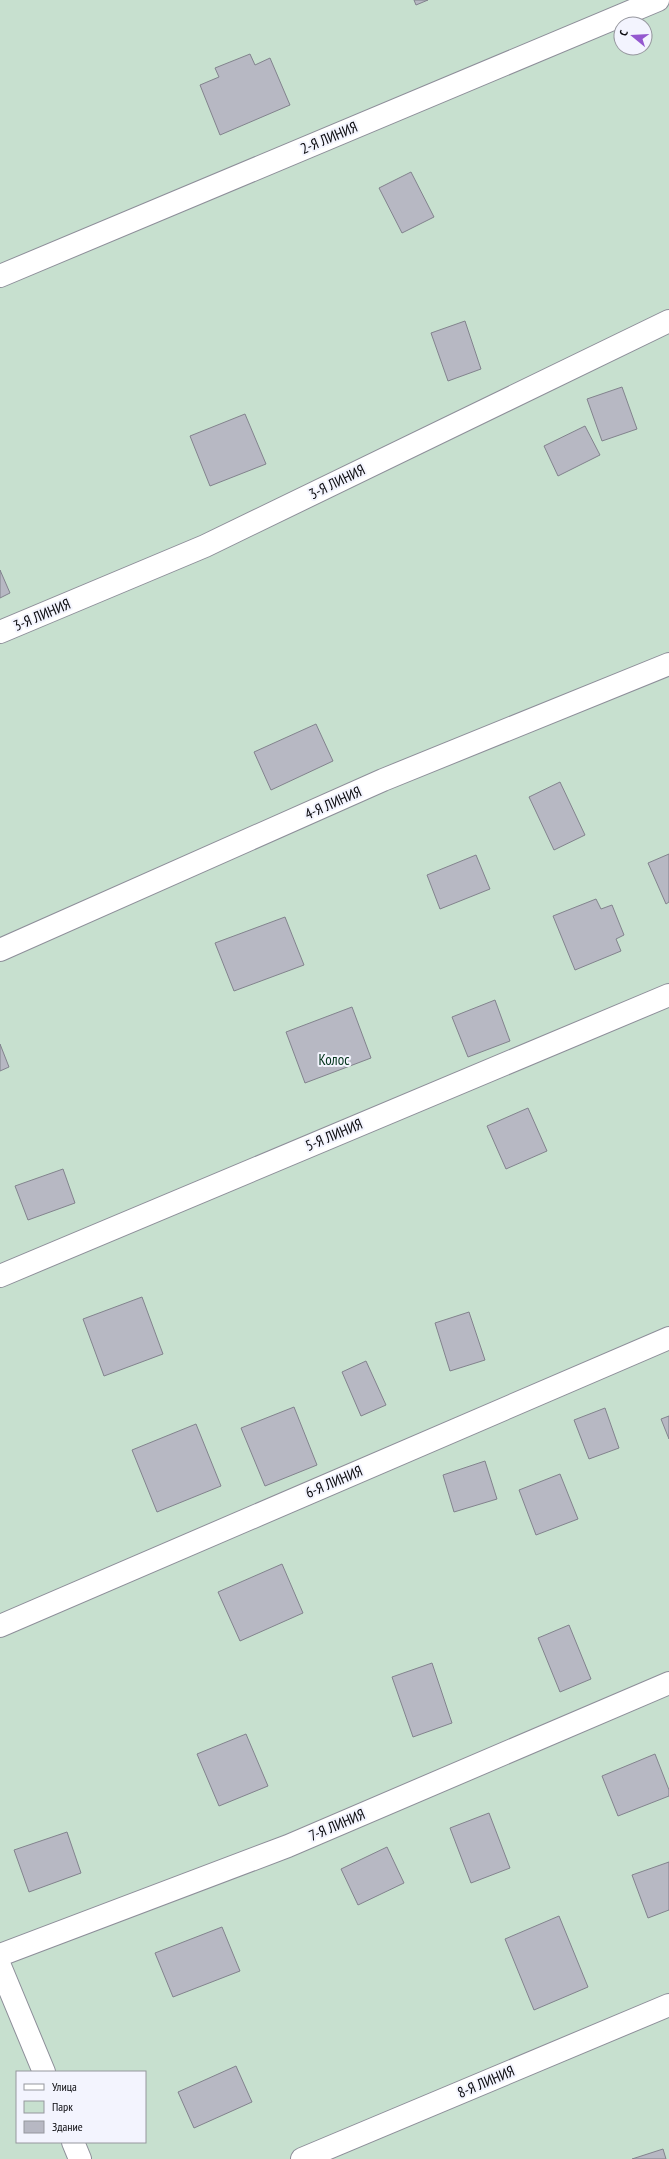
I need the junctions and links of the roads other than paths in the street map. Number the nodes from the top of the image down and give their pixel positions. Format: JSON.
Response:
{"nodes":[{"id":1,"x":658,"y":0,"type":"edge"},
{"id":2,"x":0,"y":276,"type":"edge"},
{"id":3,"x":669,"y":321,"type":"edge"},
{"id":4,"x":0,"y":632,"type":"edge"},
{"id":5,"x":669,"y":664,"type":"edge"},
{"id":6,"x":0,"y":950,"type":"edge"},
{"id":7,"x":669,"y":995,"type":"edge"},
{"id":8,"x":0,"y":1276,"type":"edge"},
{"id":9,"x":669,"y":1338,"type":"edge"},
{"id":10,"x":0,"y":1626,"type":"edge"},
{"id":11,"x":669,"y":1683,"type":"edge"},
{"id":12,"x":0,"y":1955,"type":"edge"},
{"id":13,"x":0,"y":1966,"type":"edge"},
{"id":14,"x":669,"y":2005,"type":"edge"},
{"id":15,"x":44,"y":2071,"type":"edge"},
{"id":16,"x":73,"y":2143,"type":"edge"},
{"id":17,"x":80,"y":2159,"type":"edge"},
{"id":18,"x":302,"y":2159,"type":"edge"}],
"edges":[{"from":1,"to":2,"type":"lane","name":"2-Я ЛИНИЯ"},
{"from":3,"to":4,"type":"lane","name":"3-Я ЛИНИЯ"},
{"from":5,"to":6,"type":"lane","name":"4-Я ЛИНИЯ"},
{"from":7,"to":8,"type":"lane","name":"5-Я ЛИНИЯ"},
{"from":9,"to":10,"type":"lane","name":"6-Я ЛИНИЯ"},
{"from":11,"to":12,"type":"lane","name":"7-Я ЛИНИЯ"},
{"from":13,"to":15,"type":"lane"},
{"from":14,"to":18,"type":"lane","name":"8-Я ЛИНИЯ"},
{"from":16,"to":17,"type":"lane"}]}
